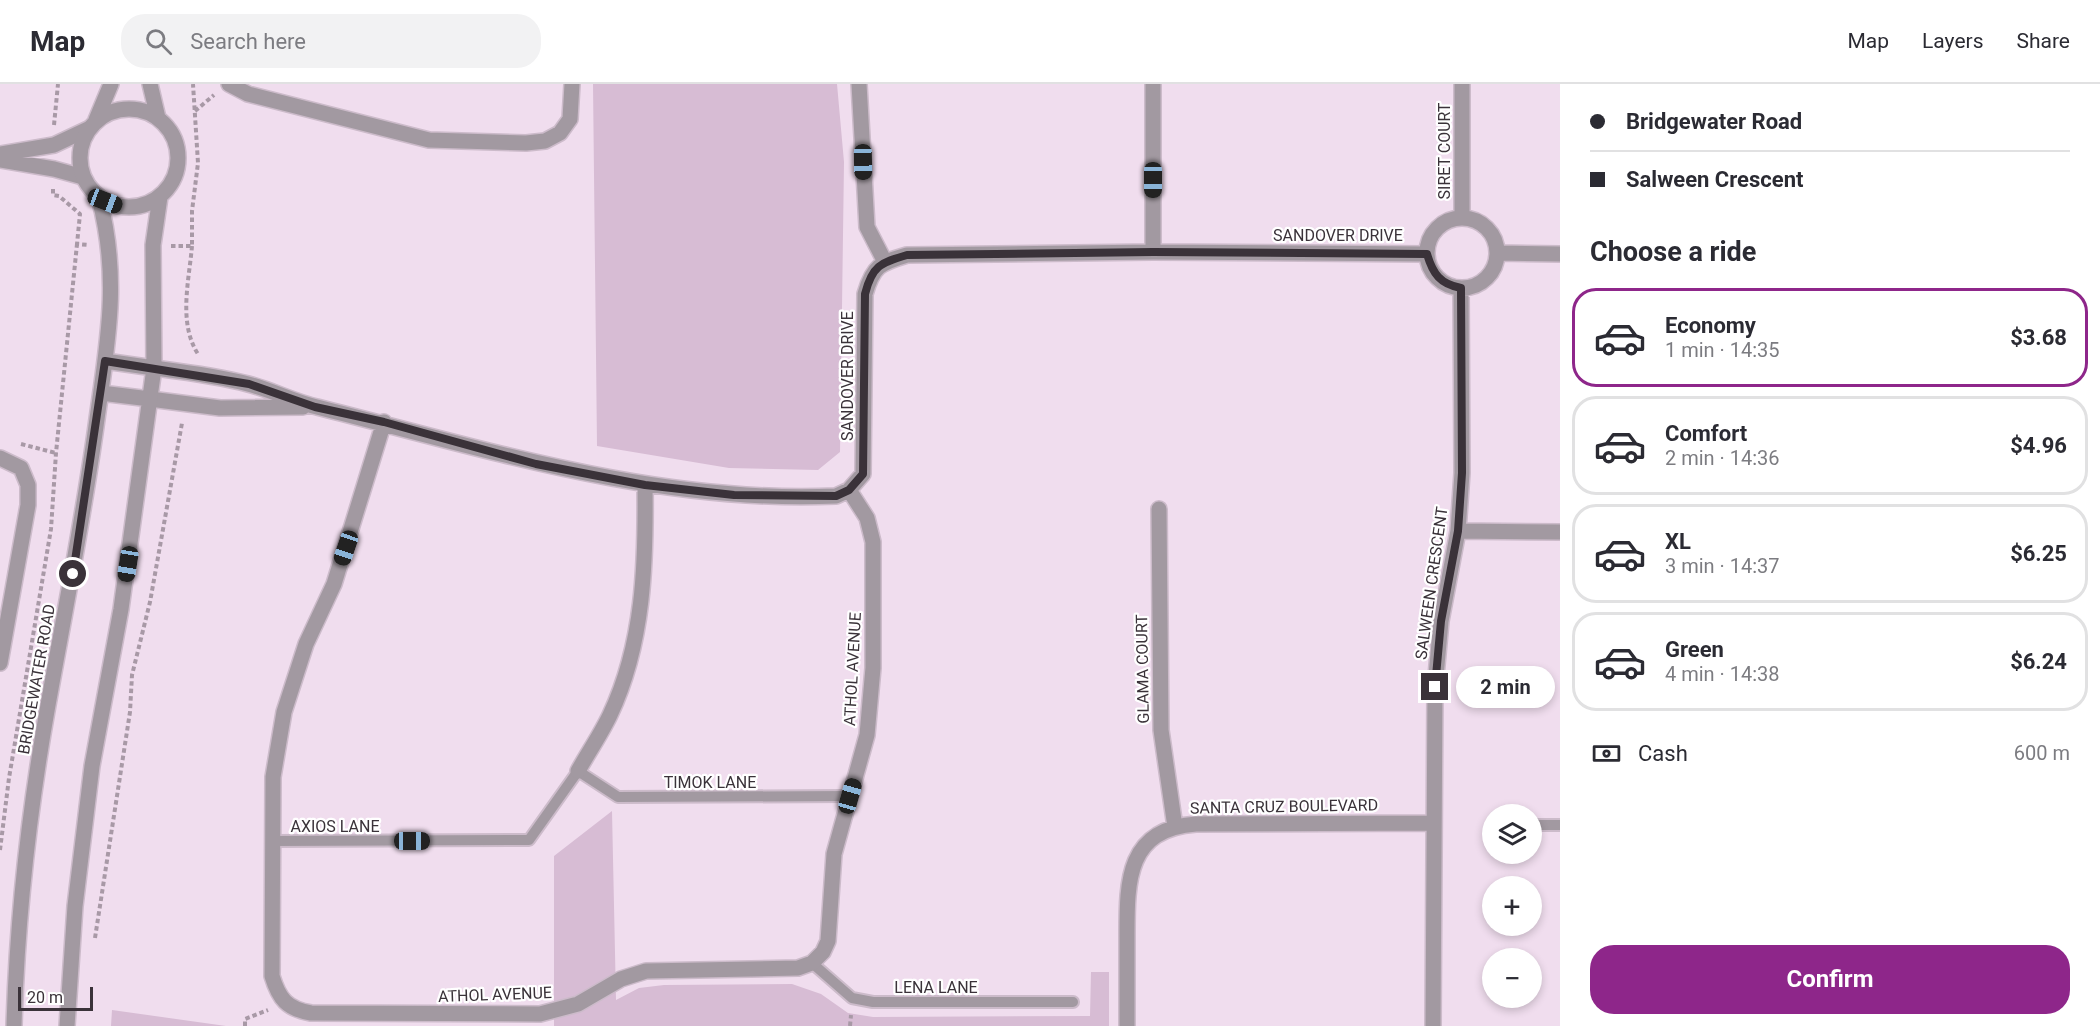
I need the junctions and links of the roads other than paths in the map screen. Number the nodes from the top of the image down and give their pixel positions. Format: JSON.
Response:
{"nodes":[{"id":1,"x":111,"y":84,"type":"edge"},
{"id":2,"x":150,"y":84,"type":"edge"},
{"id":3,"x":572,"y":84,"type":"edge"},
{"id":4,"x":859,"y":84,"type":"edge"},
{"id":5,"x":1153,"y":84,"type":"edge"},
{"id":6,"x":1462,"y":84,"type":"edge"},
{"id":7,"x":224,"y":87,"type":"edge"},
{"id":8,"x":158,"y":118,"type":"junction"},
{"id":9,"x":92,"y":125,"type":"junction"},
{"id":10,"x":0,"y":154,"type":"edge"},
{"id":11,"x":0,"y":160,"type":"edge"},
{"id":12,"x":83,"y":177,"type":"junction"},
{"id":13,"x":160,"y":196,"type":"junction"},
{"id":14,"x":99,"y":198,"type":"junction"},
{"id":15,"x":1462,"y":218,"type":"junction"},
{"id":16,"x":1153,"y":252,"type":"junction"},
{"id":17,"x":1498,"y":253,"type":"junction"},
{"id":18,"x":1427,"y":254,"type":"junction"},
{"id":19,"x":1560,"y":254,"type":"edge"},
{"id":20,"x":885,"y":262,"type":"junction"},
{"id":21,"x":1461,"y":288,"type":"junction"},
{"id":22,"x":105,"y":361,"type":"junction"},
{"id":23,"x":154,"y":368,"type":"junction"},
{"id":24,"x":101,"y":393,"type":"junction"},
{"id":25,"x":150,"y":399,"type":"junction"},
{"id":26,"x":315,"y":407,"type":"junction"},
{"id":27,"x":384,"y":422,"type":"junction"},
{"id":28,"x":0,"y":458,"type":"edge"},
{"id":29,"x":645,"y":485,"type":"junction"},
{"id":30,"x":849,"y":490,"type":"junction"},
{"id":31,"x":1159,"y":509,"type":"dead end"},
{"id":32,"x":1458,"y":531,"type":"junction"},
{"id":33,"x":1560,"y":532,"type":"edge"},
{"id":34,"x":0,"y":663,"type":"edge"},
{"id":35,"x":578,"y":771,"type":"junction"},
{"id":36,"x":850,"y":796,"type":"junction"},
{"id":37,"x":1433,"y":823,"type":"junction"},
{"id":38,"x":1542,"y":825,"type":"edge"},
{"id":39,"x":1560,"y":825,"type":"edge"},
{"id":40,"x":1175,"y":827,"type":"junction"},
{"id":41,"x":272,"y":841,"type":"junction"},
{"id":42,"x":812,"y":963,"type":"junction"},
{"id":43,"x":1073,"y":1002,"type":"dead end"},
{"id":44,"x":14,"y":1024,"type":"edge"},
{"id":45,"x":67,"y":1024,"type":"edge"},
{"id":46,"x":1127,"y":1026,"type":"edge"},
{"id":47,"x":1433,"y":1026,"type":"edge"}],
"edges":[{"from":1,"to":9,"type":"street"},
{"from":2,"to":8,"type":"street"},
{"from":3,"to":7,"type":"street"},
{"from":4,"to":20,"type":"street"},
{"from":5,"to":16,"type":"street"},
{"from":6,"to":15,"type":"street","name":"SIRET COURT"},
{"from":8,"to":9,"type":"street"},
{"from":8,"to":13,"type":"street"},
{"from":9,"to":10,"type":"street"},
{"from":9,"to":12,"type":"street"},
{"from":11,"to":12,"type":"street"},
{"from":12,"to":14,"type":"street"},
{"from":13,"to":14,"type":"street"},
{"from":13,"to":23,"type":"street"},
{"from":14,"to":22,"type":"street","name":"BRIDGEWATER ROAD"},
{"from":15,"to":17,"type":"street"},
{"from":15,"to":18,"type":"street"},
{"from":16,"to":18,"type":"street","name":"SANDOVER DRIVE"},
{"from":16,"to":20,"type":"street","name":"SANDOVER DRIVE"},
{"from":17,"to":19,"type":"street"},
{"from":17,"to":21,"type":"street"},
{"from":18,"to":21,"type":"street"},
{"from":20,"to":30,"type":"street","name":"SANDOVER DRIVE"},
{"from":21,"to":32,"type":"street","name":"SALWEEN CRESCENT"},
{"from":22,"to":23,"type":"street"},
{"from":22,"to":24,"type":"street","name":"BRIDGEWATER ROAD"},
{"from":23,"to":25,"type":"street"},
{"from":23,"to":26,"type":"street"},
{"from":24,"to":25,"type":"street"},
{"from":24,"to":44,"type":"street","name":"BRIDGEWATER ROAD"},
{"from":25,"to":26,"type":"street"},
{"from":25,"to":45,"type":"street"},
{"from":26,"to":27,"type":"street"},
{"from":27,"to":29,"type":"street"},
{"from":27,"to":41,"type":"street"},
{"from":28,"to":34,"type":"street"},
{"from":29,"to":30,"type":"street"},
{"from":29,"to":35,"type":"street"},
{"from":30,"to":36,"type":"street","name":"ATHOL AVENUE"},
{"from":31,"to":40,"type":"street","name":"GLAMA COURT"},
{"from":32,"to":33,"type":"street"},
{"from":32,"to":37,"type":"street","name":"SALWEEN CRESCENT"},
{"from":35,"to":36,"type":"lane","name":"TIMOK LANE"},
{"from":35,"to":41,"type":"lane","name":"AXIOS LANE"},
{"from":36,"to":42,"type":"street","name":"ATHOL AVENUE"},
{"from":37,"to":40,"type":"street","name":"SANTA CRUZ BOULEVARD"},
{"from":37,"to":47,"type":"street","name":"SALWEEN CRESCENT"},
{"from":38,"to":39,"type":"lane"},
{"from":40,"to":46,"type":"street","name":"SANTA CRUZ BOULEVARD"},
{"from":41,"to":42,"type":"street","name":"ATHOL AVENUE"},
{"from":42,"to":43,"type":"lane","name":"LENA LANE"}]}
